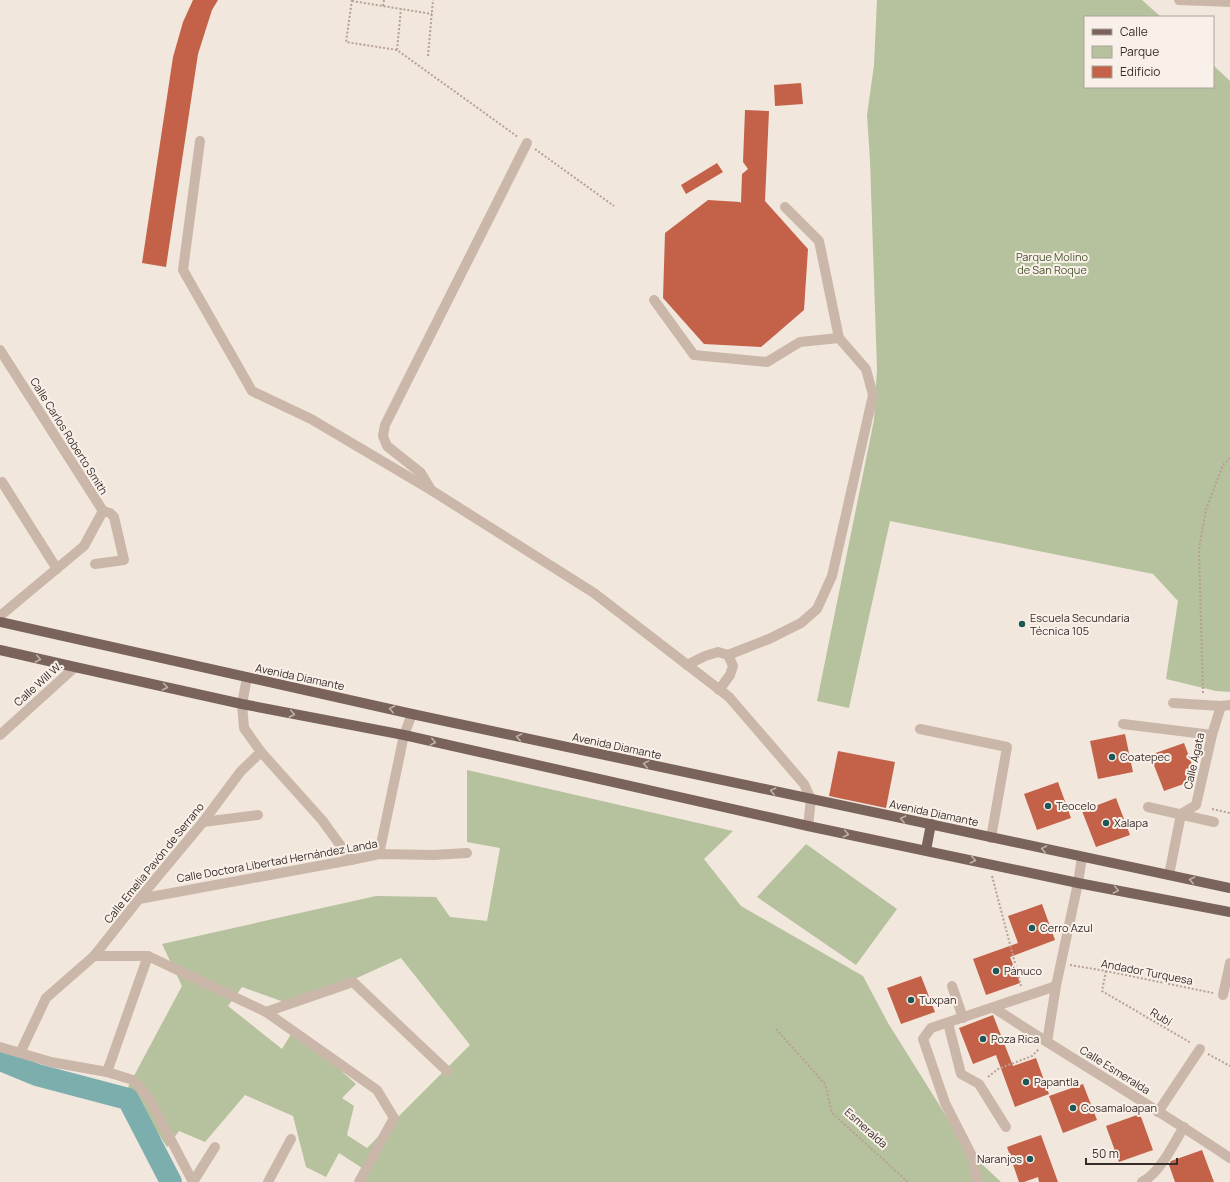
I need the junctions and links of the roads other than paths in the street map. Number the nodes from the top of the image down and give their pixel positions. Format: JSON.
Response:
{"nodes":[{"id":1,"x":1179,"y":0,"type":"edge"},
{"id":2,"x":1230,"y":2,"type":"edge"},
{"id":3,"x":200,"y":141,"type":"dead end"},
{"id":4,"x":527,"y":143,"type":"road end"},
{"id":5,"x":785,"y":207,"type":"dead end"},
{"id":6,"x":654,"y":300,"type":"dead end"},
{"id":7,"x":839,"y":338,"type":"junction"},
{"id":8,"x":0,"y":350,"type":"edge"},
{"id":9,"x":2,"y":482,"type":"dead end"},
{"id":10,"x":430,"y":490,"type":"junction"},
{"id":11,"x":103,"y":511,"type":"junction"},
{"id":12,"x":95,"y":564,"type":"dead end"},
{"id":13,"x":57,"y":569,"type":"junction"},
{"id":14,"x":0,"y":616,"type":"edge"},
{"id":15,"x":0,"y":622,"type":"edge"},
{"id":16,"x":0,"y":650,"type":"edge"},
{"id":17,"x":728,"y":655,"type":"junction"},
{"id":18,"x":687,"y":665,"type":"junction"},
{"id":19,"x":74,"y":667,"type":"junction"},
{"id":20,"x":247,"y":678,"type":"junction"},
{"id":21,"x":719,"y":690,"type":"junction"},
{"id":22,"x":1173,"y":703,"type":"dead end"},
{"id":23,"x":242,"y":704,"type":"junction"},
{"id":24,"x":1226,"y":705,"type":"edge"},
{"id":25,"x":412,"y":714,"type":"junction"},
{"id":26,"x":1123,"y":724,"type":"dead end"},
{"id":27,"x":920,"y":729,"type":"dead end"},
{"id":28,"x":1212,"y":734,"type":"junction"},
{"id":29,"x":0,"y":735,"type":"edge"},
{"id":30,"x":404,"y":735,"type":"junction"},
{"id":31,"x":261,"y":752,"type":"junction"},
{"id":32,"x":811,"y":799,"type":"junction"},
{"id":33,"x":1148,"y":807,"type":"dead end"},
{"id":34,"x":1181,"y":814,"type":"junction"},
{"id":35,"x":258,"y":815,"type":"dead end"},
{"id":36,"x":203,"y":822,"type":"junction"},
{"id":37,"x":1214,"y":822,"type":"dead end"},
{"id":38,"x":931,"y":824,"type":"junction"},
{"id":39,"x":808,"y":826,"type":"junction"},
{"id":40,"x":991,"y":838,"type":"junction"},
{"id":41,"x":926,"y":850,"type":"junction"},
{"id":42,"x":467,"y":853,"type":"dead end"},
{"id":43,"x":379,"y":854,"type":"junction"},
{"id":44,"x":1082,"y":857,"type":"junction"},
{"id":45,"x":351,"y":860,"type":"junction"},
{"id":46,"x":1169,"y":875,"type":"junction"},
{"id":47,"x":1078,"y":883,"type":"junction"},
{"id":48,"x":1230,"y":888,"type":"edge"},
{"id":49,"x":139,"y":899,"type":"junction"},
{"id":50,"x":1230,"y":912,"type":"edge"},
{"id":51,"x":94,"y":956,"type":"junction"},
{"id":52,"x":148,"y":956,"type":"junction"},
{"id":53,"x":1230,"y":963,"type":"edge"},
{"id":54,"x":952,"y":986,"type":"dead end"},
{"id":55,"x":1056,"y":986,"type":"junction"},
{"id":56,"x":1223,"y":995,"type":"road end"},
{"id":57,"x":994,"y":1008,"type":"junction"},
{"id":58,"x":266,"y":1012,"type":"junction"},
{"id":59,"x":963,"y":1018,"type":"junction"},
{"id":60,"x":948,"y":1023,"type":"junction"},
{"id":61,"x":1047,"y":1042,"type":"junction"},
{"id":62,"x":0,"y":1047,"type":"edge"},
{"id":63,"x":1200,"y":1049,"type":"road end"},
{"id":64,"x":20,"y":1053,"type":"junction"},
{"id":65,"x":448,"y":1071,"type":"dead end"},
{"id":66,"x":106,"y":1072,"type":"junction"},
{"id":67,"x":1158,"y":1112,"type":"junction"},
{"id":68,"x":1006,"y":1127,"type":"dead end"},
{"id":69,"x":1184,"y":1127,"type":"junction"},
{"id":70,"x":291,"y":1139,"type":"dead end"},
{"id":71,"x":215,"y":1147,"type":"dead end"},
{"id":72,"x":1230,"y":1158,"type":"edge"},
{"id":73,"x":1147,"y":1181,"type":"edge"},
{"id":74,"x":193,"y":1182,"type":"edge"},
{"id":75,"x":268,"y":1182,"type":"edge"},
{"id":76,"x":358,"y":1182,"type":"edge"},
{"id":77,"x":978,"y":1182,"type":"edge"}],
"edges":[{"from":1,"to":2,"type":"street"},
{"from":3,"to":10,"type":"street"},
{"from":4,"to":10,"type":"street"},
{"from":5,"to":7,"type":"street"},
{"from":6,"to":7,"type":"street"},
{"from":7,"to":17,"type":"street"},
{"from":8,"to":11,"type":"street","name":"Calle Carlos Roberto Smith"},
{"from":9,"to":13,"type":"street"},
{"from":10,"to":18,"type":"street"},
{"from":11,"to":12,"type":"street"},
{"from":11,"to":13,"type":"street","name":"Calle Carlos Roberto Smith"},
{"from":13,"to":14,"type":"street","name":"Calle Carlos Roberto Smith"},
{"from":15,"to":20,"type":"main road","name":"Avenida Diamante"},
{"from":16,"to":19,"type":"main road","one_way":true},
{"from":17,"to":18,"type":"street"},
{"from":17,"to":21,"type":"street"},
{"from":18,"to":21,"type":"street"},
{"from":19,"to":23,"type":"main road","one_way":true},
{"from":19,"to":29,"type":"street","name":"Calle Will W."},
{"from":20,"to":23,"type":"street"},
{"from":25,"to":20,"type":"main road","name":"Avenida Diamante","one_way":true},
{"from":21,"to":32,"type":"street"},
{"from":22,"to":24,"type":"street"},
{"from":23,"to":30,"type":"main road","one_way":true},
{"from":23,"to":31,"type":"street"},
{"from":24,"to":28,"type":"street","name":"Calle Ágata"},
{"from":25,"to":30,"type":"street"},
{"from":32,"to":25,"type":"main road","name":"Avenida Diamante","one_way":true},
{"from":26,"to":28,"type":"street"},
{"from":27,"to":40,"type":"street"},
{"from":28,"to":34,"type":"street","name":"Calle Ágata"},
{"from":30,"to":39,"type":"main road","one_way":true},
{"from":30,"to":43,"type":"street"},
{"from":31,"to":36,"type":"street","name":"Calle Emelia Pavón de Serrano"},
{"from":31,"to":45,"type":"street"},
{"from":38,"to":32,"type":"main road","name":"Avenida Diamante","one_way":true},
{"from":32,"to":39,"type":"street"},
{"from":33,"to":34,"type":"street"},
{"from":34,"to":37,"type":"street"},
{"from":34,"to":46,"type":"street"},
{"from":35,"to":36,"type":"street"},
{"from":36,"to":49,"type":"street","name":"Calle Emelia Pavón de Serrano"},
{"from":38,"to":40,"type":"main road","name":"Avenida Diamante"},
{"from":38,"to":41,"type":"main road"},
{"from":39,"to":41,"type":"main road","one_way":true},
{"from":44,"to":40,"type":"main road","name":"Avenida Diamante","one_way":true},
{"from":41,"to":47,"type":"main road","one_way":true},
{"from":42,"to":43,"type":"street","name":"Calle Doctora Libertad Hernández Landa"},
{"from":43,"to":45,"type":"street","name":"Calle Doctora Libertad Hernández Landa"},
{"from":44,"to":46,"type":"main road","name":"Avenida Diamante"},
{"from":44,"to":47,"type":"street"},
{"from":45,"to":49,"type":"street","name":"Calle Doctora Libertad Hernández Landa"},
{"from":48,"to":46,"type":"main road","name":"Avenida Diamante","one_way":true},
{"from":47,"to":50,"type":"main road","one_way":true},
{"from":47,"to":55,"type":"street"},
{"from":49,"to":51,"type":"street","name":"Calle Emelia Pavón de Serrano"},
{"from":51,"to":52,"type":"street"},
{"from":51,"to":64,"type":"street","name":"Calle Emelia Pavón de Serrano"},
{"from":52,"to":58,"type":"street"},
{"from":52,"to":66,"type":"street"},
{"from":53,"to":56,"type":"street"},
{"from":54,"to":59,"type":"street"},
{"from":55,"to":57,"type":"street"},
{"from":55,"to":61,"type":"street"},
{"from":57,"to":59,"type":"street"},
{"from":57,"to":61,"type":"street","name":"Calle Esmeralda"},
{"from":58,"to":65,"type":"street"},
{"from":58,"to":76,"type":"street"},
{"from":59,"to":60,"type":"street"},
{"from":60,"to":68,"type":"street"},
{"from":60,"to":77,"type":"street"},
{"from":61,"to":67,"type":"street","name":"Calle Esmeralda"},
{"from":62,"to":64,"type":"street"},
{"from":63,"to":67,"type":"street"},
{"from":64,"to":66,"type":"street"},
{"from":66,"to":74,"type":"street"},
{"from":67,"to":69,"type":"street","name":"Calle Esmeralda"},
{"from":69,"to":72,"type":"street","name":"Calle Esmeralda"},
{"from":69,"to":73,"type":"street"},
{"from":70,"to":75,"type":"street"},
{"from":71,"to":74,"type":"street"}]}
